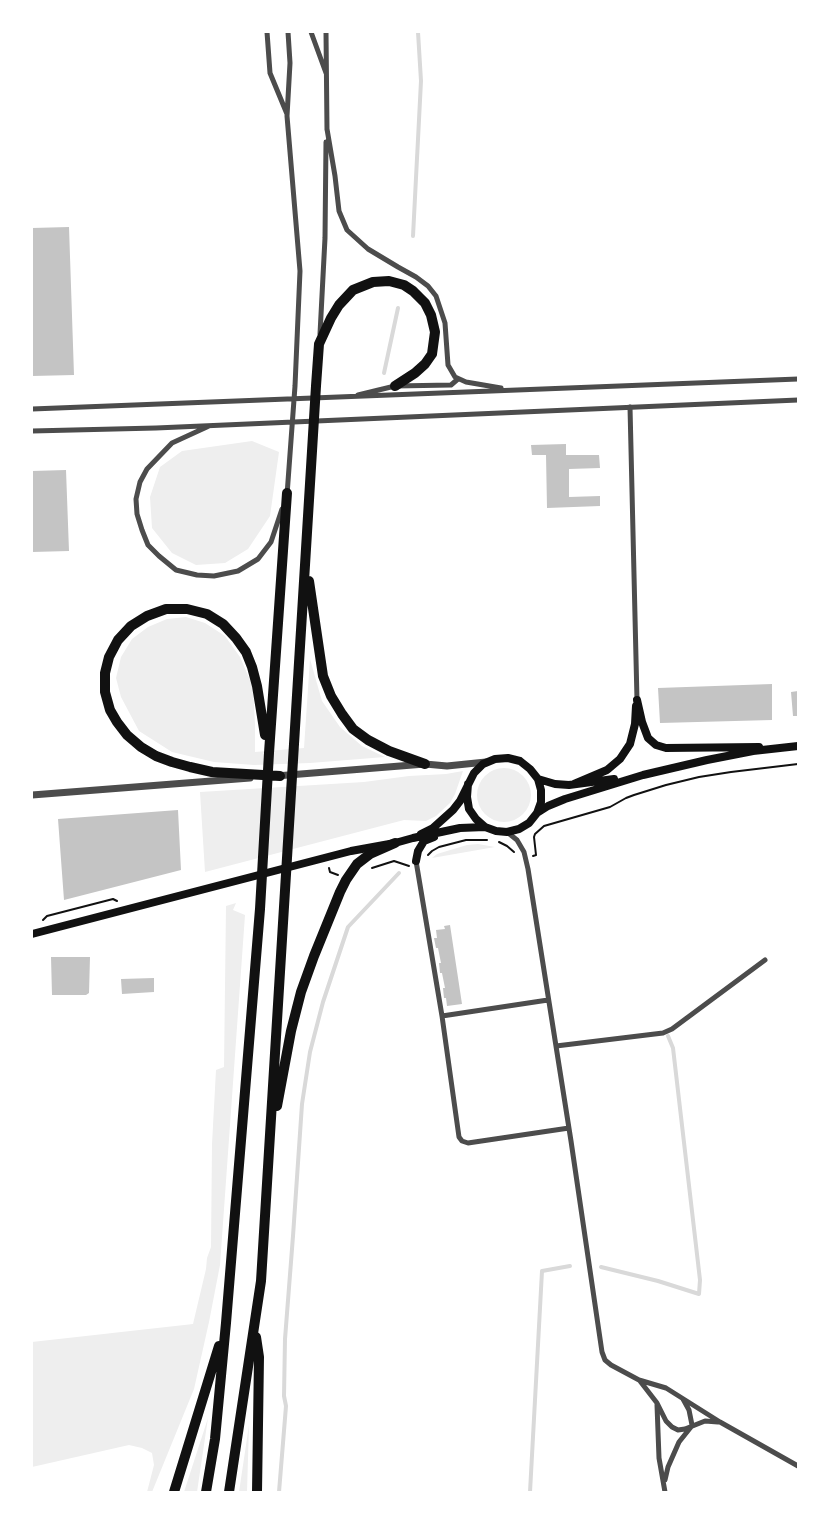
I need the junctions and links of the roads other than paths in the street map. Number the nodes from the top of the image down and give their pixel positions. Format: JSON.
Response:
{"nodes":[{"id":1,"x":267,"y":32,"type":"edge"},
{"id":2,"x":288,"y":32,"type":"edge"},
{"id":3,"x":311,"y":32,"type":"edge"},
{"id":4,"x":326,"y":32,"type":"edge"},
{"id":5,"x":327,"y":77,"type":"junction"},
{"id":6,"x":287,"y":116,"type":"junction"},
{"id":7,"x":327,"y":129,"type":"junction"},
{"id":8,"x":319,"y":344,"type":"junction"},
{"id":9,"x":458,"y":379,"type":"junction"},
{"id":10,"x":798,"y":379,"type":"edge"},
{"id":11,"x":395,"y":386,"type":"junction"},
{"id":12,"x":514,"y":390,"type":"junction"},
{"id":13,"x":348,"y":398,"type":"junction"},
{"id":14,"x":798,"y":400,"type":"edge"},
{"id":15,"x":630,"y":407,"type":"junction"},
{"id":16,"x":32,"y":409,"type":"edge"},
{"id":17,"x":209,"y":426,"type":"junction"},
{"id":18,"x":32,"y":431,"type":"edge"},
{"id":19,"x":287,"y":493,"type":"junction"},
{"id":20,"x":305,"y":563,"type":"junction"},
{"id":21,"x":637,"y":700,"type":"junction"},
{"id":22,"x":796,"y":747,"type":"edge"},
{"id":23,"x":268,"y":753,"type":"junction"},
{"id":24,"x":491,"y":761,"type":"junction"},
{"id":25,"x":425,"y":764,"type":"junction"},
{"id":26,"x":280,"y":776,"type":"junction"},
{"id":27,"x":636,"y":777,"type":"junction"},
{"id":28,"x":538,"y":779,"type":"junction"},
{"id":29,"x":468,"y":784,"type":"junction"},
{"id":30,"x":574,"y":784,"type":"junction"},
{"id":31,"x":32,"y":795,"type":"edge"},
{"id":32,"x":537,"y":813,"type":"junction"},
{"id":33,"x":485,"y":827,"type":"junction"},
{"id":34,"x":507,"y":832,"type":"junction"},
{"id":35,"x":444,"y":833,"type":"junction"},
{"id":36,"x":413,"y":838,"type":"junction"},
{"id":37,"x":395,"y":843,"type":"junction"},
{"id":38,"x":417,"y":861,"type":"joint"},
{"id":39,"x":32,"y":934,"type":"edge"},
{"id":40,"x":765,"y":960,"type":"dead end"},
{"id":41,"x":548,"y":1000,"type":"junction"},
{"id":42,"x":442,"y":1016,"type":"junction"},
{"id":43,"x":556,"y":1046,"type":"junction"},
{"id":44,"x":569,"y":1128,"type":"junction"},
{"id":45,"x":266,"y":1177,"type":"junction"},
{"id":46,"x":226,"y":1323,"type":"junction"},
{"id":47,"x":255,"y":1325,"type":"junction"},
{"id":48,"x":639,"y":1380,"type":"junction"},
{"id":49,"x":682,"y":1398,"type":"junction"},
{"id":50,"x":657,"y":1403,"type":"junction"},
{"id":51,"x":720,"y":1422,"type":"junction"},
{"id":52,"x":692,"y":1425,"type":"junction"},
{"id":53,"x":193,"y":1433,"type":"junction"},
{"id":54,"x":798,"y":1466,"type":"edge"},
{"id":55,"x":664,"y":1485,"type":"junction"},
{"id":56,"x":168,"y":1492,"type":"edge"},
{"id":57,"x":174,"y":1492,"type":"edge"},
{"id":58,"x":206,"y":1492,"type":"edge"},
{"id":59,"x":229,"y":1492,"type":"edge"},
{"id":60,"x":256,"y":1492,"type":"edge"},
{"id":61,"x":665,"y":1492,"type":"edge"}],
"edges":[{"from":1,"to":6,"type":"street"},
{"from":2,"to":6,"type":"street"},
{"from":3,"to":5,"type":"street"},
{"from":4,"to":5,"type":"street"},
{"from":5,"to":7,"type":"street"},
{"from":6,"to":19,"type":"street"},
{"from":7,"to":8,"type":"street"},
{"from":7,"to":9,"type":"street"},
{"from":8,"to":11,"type":"highway"},
{"from":8,"to":20,"type":"highway"},
{"from":9,"to":11,"type":"street"},
{"from":9,"to":12,"type":"street"},
{"from":10,"to":12,"type":"street"},
{"from":11,"to":13,"type":"street"},
{"from":12,"to":13,"type":"street"},
{"from":13,"to":16,"type":"street"},
{"from":14,"to":15,"type":"street"},
{"from":15,"to":17,"type":"street"},
{"from":15,"to":21,"type":"street"},
{"from":17,"to":18,"type":"street"},
{"from":17,"to":19,"type":"street"},
{"from":19,"to":23,"type":"highway"},
{"from":20,"to":25,"type":"highway"},
{"from":20,"to":45,"type":"highway"},
{"from":21,"to":22,"type":"main road"},
{"from":21,"to":30,"type":"main road"},
{"from":22,"to":27,"type":"main road"},
{"from":23,"to":26,"type":"highway"},
{"from":23,"to":46,"type":"highway"},
{"from":24,"to":25,"type":"street"},
{"from":24,"to":28,"type":"main road"},
{"from":24,"to":29,"type":"main road"},
{"from":25,"to":26,"type":"street"},
{"from":26,"to":31,"type":"street"},
{"from":27,"to":30,"type":"main road"},
{"from":27,"to":32,"type":"main road"},
{"from":28,"to":30,"type":"main road"},
{"from":28,"to":32,"type":"main road"},
{"from":29,"to":33,"type":"main road"},
{"from":29,"to":36,"type":"main road"},
{"from":32,"to":34,"type":"main road"},
{"from":33,"to":34,"type":"main road"},
{"from":33,"to":35,"type":"main road"},
{"from":34,"to":41,"type":"street"},
{"from":35,"to":36,"type":"main road"},
{"from":35,"to":38,"type":"main road"},
{"from":36,"to":37,"type":"main road"},
{"from":37,"to":39,"type":"main road"},
{"from":37,"to":45,"type":"highway"},
{"from":38,"to":42,"type":"street"},
{"from":40,"to":43,"type":"street"},
{"from":41,"to":42,"type":"street"},
{"from":41,"to":43,"type":"street"},
{"from":42,"to":44,"type":"street"},
{"from":43,"to":44,"type":"street"},
{"from":44,"to":48,"type":"street"},
{"from":45,"to":47,"type":"highway"},
{"from":46,"to":53,"type":"highway"},
{"from":46,"to":58,"type":"highway"},
{"from":47,"to":59,"type":"highway"},
{"from":47,"to":60,"type":"highway"},
{"from":48,"to":49,"type":"street"},
{"from":48,"to":50,"type":"street"},
{"from":49,"to":51,"type":"street"},
{"from":49,"to":52,"type":"street"},
{"from":50,"to":52,"type":"street"},
{"from":50,"to":55,"type":"street"},
{"from":51,"to":52,"type":"street"},
{"from":51,"to":54,"type":"street"},
{"from":52,"to":55,"type":"street"},
{"from":53,"to":56,"type":"highway"},
{"from":53,"to":57,"type":"highway"},
{"from":55,"to":61,"type":"street"}]}
